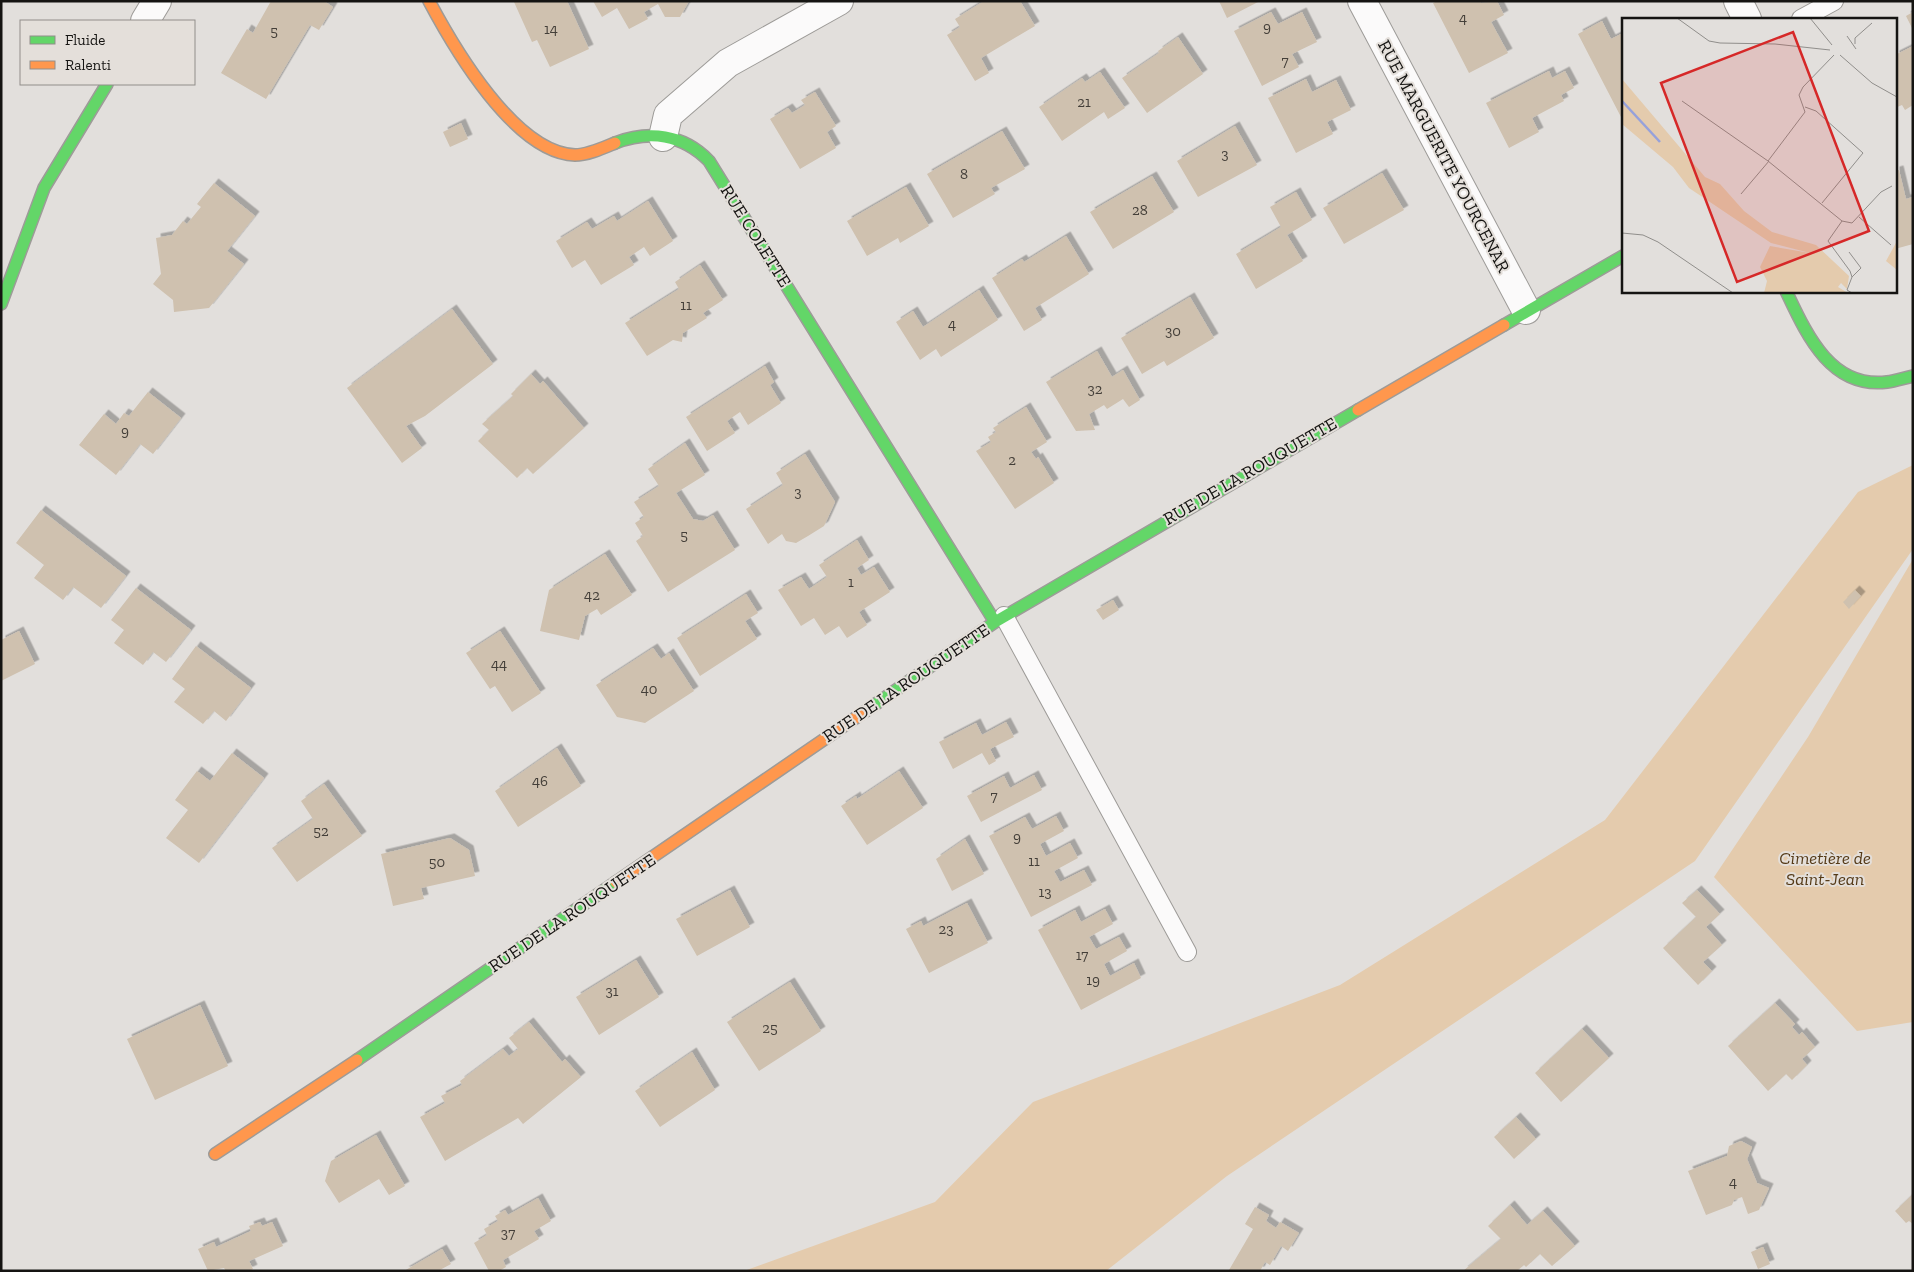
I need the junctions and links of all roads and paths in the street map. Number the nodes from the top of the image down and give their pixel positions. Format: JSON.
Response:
{"nodes":[{"id":1,"x":157,"y":1,"type":"edge"},
{"id":2,"x":429,"y":1,"type":"edge"},
{"id":3,"x":839,"y":1,"type":"edge"},
{"id":4,"x":1362,"y":1,"type":"edge"},
{"id":5,"x":1738,"y":1,"type":"edge"},
{"id":6,"x":1834,"y":1,"type":"edge"},
{"id":7,"x":1746,"y":18,"type":"edge"},
{"id":8,"x":1803,"y":18,"type":"edge"},
{"id":9,"x":146,"y":20,"type":"edge"},
{"id":10,"x":106,"y":85,"type":"edge"},
{"id":11,"x":664,"y":136,"type":"junction"},
{"id":12,"x":1622,"y":257,"type":"edge"},
{"id":13,"x":1787,"y":292,"type":"edge"},
{"id":14,"x":1,"y":304,"type":"edge"},
{"id":15,"x":1526,"y":310,"type":"junction"},
{"id":16,"x":1913,"y":376,"type":"edge"},
{"id":17,"x":999,"y":619,"type":"junction"},
{"id":18,"x":1187,"y":952,"type":"dead end"},
{"id":19,"x":215,"y":1154,"type":"dead end"}],
"edges":[{"from":1,"to":9,"type":"street"},
{"from":2,"to":11,"type":"street","name":"RUE COLETTE"},
{"from":3,"to":11,"type":"street"},
{"from":4,"to":15,"type":"street","name":"RUE MARGUERITE YOURCENAR"},
{"from":5,"to":7,"type":"street"},
{"from":6,"to":8,"type":"lane"},
{"from":10,"to":14,"type":"street"},
{"from":11,"to":17,"type":"street","name":"RUE COLETTE"},
{"from":12,"to":15,"type":"street","name":"RUE DE LA ROUQUETTE"},
{"from":13,"to":16,"type":"street"},
{"from":15,"to":17,"type":"street","name":"RUE DE LA ROUQUETTE"},
{"from":17,"to":18,"type":"lane"},
{"from":17,"to":19,"type":"street","name":"RUE DE LA ROUQUETTE"}]}
